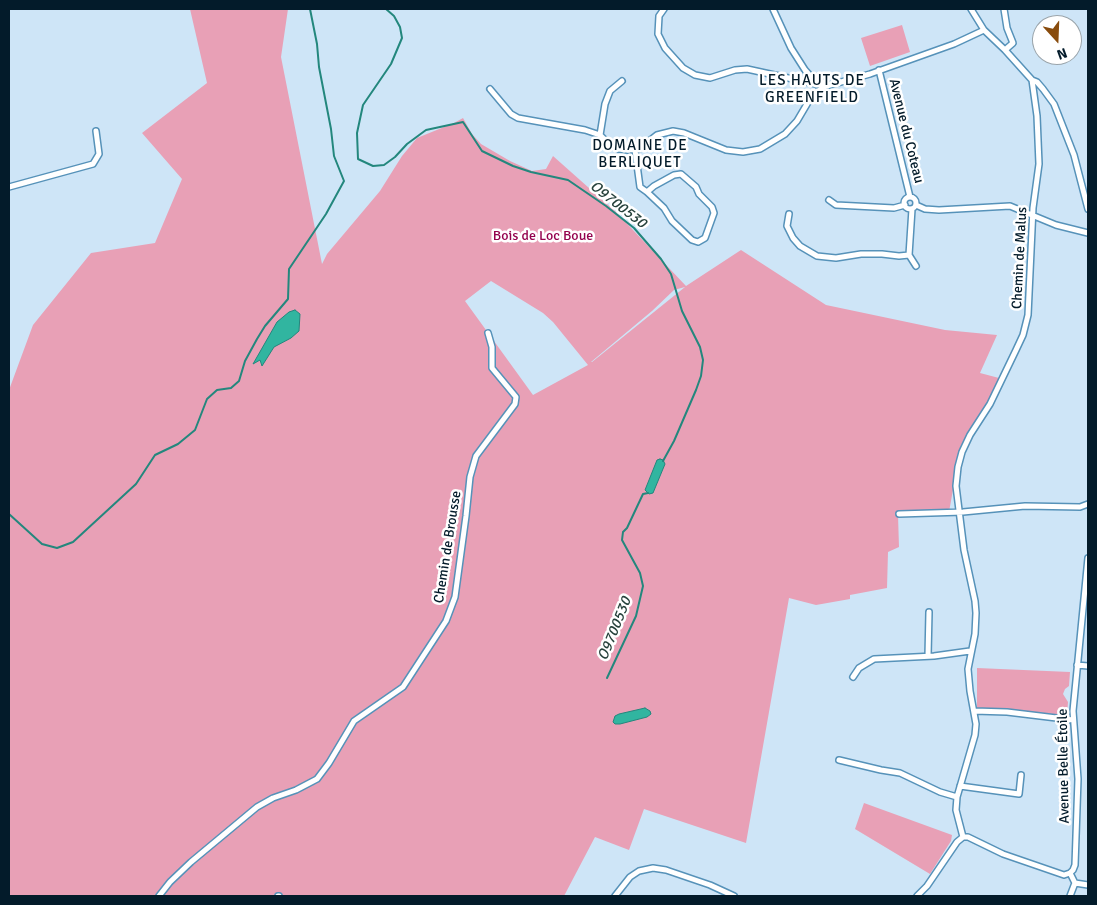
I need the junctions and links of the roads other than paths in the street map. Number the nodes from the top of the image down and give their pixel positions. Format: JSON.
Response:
{"nodes":[{"id":1,"x":664,"y":9,"type":"edge"},
{"id":2,"x":773,"y":9,"type":"edge"},
{"id":3,"x":971,"y":9,"type":"edge"},
{"id":4,"x":1004,"y":9,"type":"edge"},
{"id":5,"x":984,"y":30,"type":"junction"},
{"id":6,"x":1005,"y":50,"type":"junction"},
{"id":7,"x":879,"y":70,"type":"junction"},
{"id":8,"x":1032,"y":80,"type":"junction"},
{"id":9,"x":622,"y":81,"type":"dead end"},
{"id":10,"x":830,"y":86,"type":"junction"},
{"id":11,"x":490,"y":89,"type":"dead end"},
{"id":12,"x":96,"y":130,"type":"dead end"},
{"id":13,"x":600,"y":135,"type":"junction"},
{"id":14,"x":635,"y":150,"type":"junction"},
{"id":15,"x":9,"y":186,"type":"edge"},
{"id":16,"x":647,"y":192,"type":"junction"},
{"id":17,"x":910,"y":197,"type":"junction"},
{"id":18,"x":829,"y":200,"type":"dead end"},
{"id":19,"x":905,"y":205,"type":"junction"},
{"id":20,"x":914,"y":207,"type":"junction"},
{"id":21,"x":1088,"y":209,"type":"edge"},
{"id":22,"x":789,"y":214,"type":"dead end"},
{"id":23,"x":1033,"y":216,"type":"junction"},
{"id":24,"x":1088,"y":233,"type":"edge"},
{"id":25,"x":909,"y":255,"type":"junction"},
{"id":26,"x":916,"y":266,"type":"dead end"},
{"id":27,"x":488,"y":333,"type":"dead end"},
{"id":28,"x":1088,"y":504,"type":"edge"},
{"id":29,"x":959,"y":512,"type":"junction"},
{"id":30,"x":899,"y":514,"type":"dead end"},
{"id":31,"x":1088,"y":558,"type":"edge"},
{"id":32,"x":929,"y":612,"type":"dead end"},
{"id":33,"x":970,"y":651,"type":"junction"},
{"id":34,"x":928,"y":656,"type":"junction"},
{"id":35,"x":1077,"y":665,"type":"junction"},
{"id":36,"x":1088,"y":666,"type":"edge"},
{"id":37,"x":853,"y":677,"type":"dead end"},
{"id":38,"x":974,"y":711,"type":"junction"},
{"id":39,"x":1073,"y":720,"type":"junction"},
{"id":40,"x":839,"y":760,"type":"dead end"},
{"id":41,"x":1022,"y":775,"type":"dead end"},
{"id":42,"x":960,"y":786,"type":"junction"},
{"id":43,"x":957,"y":796,"type":"junction"},
{"id":44,"x":963,"y":837,"type":"junction"},
{"id":45,"x":1070,"y":873,"type":"junction"},
{"id":46,"x":1075,"y":883,"type":"junction"},
{"id":47,"x":1088,"y":885,"type":"edge"},
{"id":48,"x":159,"y":896,"type":"edge"},
{"id":49,"x":615,"y":896,"type":"edge"},
{"id":50,"x":734,"y":896,"type":"edge"},
{"id":51,"x":918,"y":896,"type":"edge"},
{"id":52,"x":1070,"y":896,"type":"edge"}],
"edges":[{"from":1,"to":10,"type":"street"},
{"from":2,"to":10,"type":"street"},
{"from":3,"to":5,"type":"street"},
{"from":4,"to":6,"type":"street"},
{"from":5,"to":6,"type":"street"},
{"from":5,"to":7,"type":"street"},
{"from":6,"to":8,"type":"street"},
{"from":7,"to":10,"type":"street"},
{"from":7,"to":17,"type":"street","name":"Avenue du Coteau"},
{"from":8,"to":21,"type":"street"},
{"from":8,"to":23,"type":"street","name":"Chemin de Malus"},
{"from":9,"to":13,"type":"street"},
{"from":10,"to":14,"type":"street"},
{"from":11,"to":13,"type":"street"},
{"from":12,"to":15,"type":"street"},
{"from":13,"to":14,"type":"street"},
{"from":14,"to":16,"type":"street"},
{"from":16,"to":16,"type":"street"},
{"from":17,"to":19,"type":"street"},
{"from":17,"to":20,"type":"street"},
{"from":18,"to":19,"type":"street"},
{"from":19,"to":20,"type":"street"},
{"from":20,"to":23,"type":"street"},
{"from":20,"to":25,"type":"street"},
{"from":22,"to":25,"type":"street"},
{"from":23,"to":24,"type":"street"},
{"from":23,"to":29,"type":"street","name":"Chemin de Malus"},
{"from":25,"to":26,"type":"street"},
{"from":27,"to":48,"type":"street","name":"Chemin de Brousse"},
{"from":28,"to":29,"type":"street"},
{"from":29,"to":30,"type":"street"},
{"from":29,"to":33,"type":"street","name":"Chemin de Malus"},
{"from":31,"to":35,"type":"street","name":"Avenue Belle Étoile"},
{"from":32,"to":34,"type":"street"},
{"from":33,"to":34,"type":"street"},
{"from":33,"to":38,"type":"street","name":"Chemin de Malus"},
{"from":34,"to":37,"type":"street"},
{"from":35,"to":36,"type":"street"},
{"from":35,"to":39,"type":"street","name":"Avenue Belle Étoile"},
{"from":38,"to":39,"type":"street"},
{"from":38,"to":42,"type":"street","name":"Chemin de Malus"},
{"from":39,"to":45,"type":"street","name":"Avenue Belle Étoile"},
{"from":40,"to":43,"type":"street"},
{"from":41,"to":42,"type":"street"},
{"from":42,"to":43,"type":"street","name":"Chemin de Malus"},
{"from":43,"to":44,"type":"street","name":"Chemin de Malus"},
{"from":44,"to":45,"type":"street"},
{"from":44,"to":51,"type":"street"},
{"from":45,"to":46,"type":"street"},
{"from":46,"to":47,"type":"street"},
{"from":46,"to":52,"type":"street"},
{"from":49,"to":50,"type":"street"}]}
